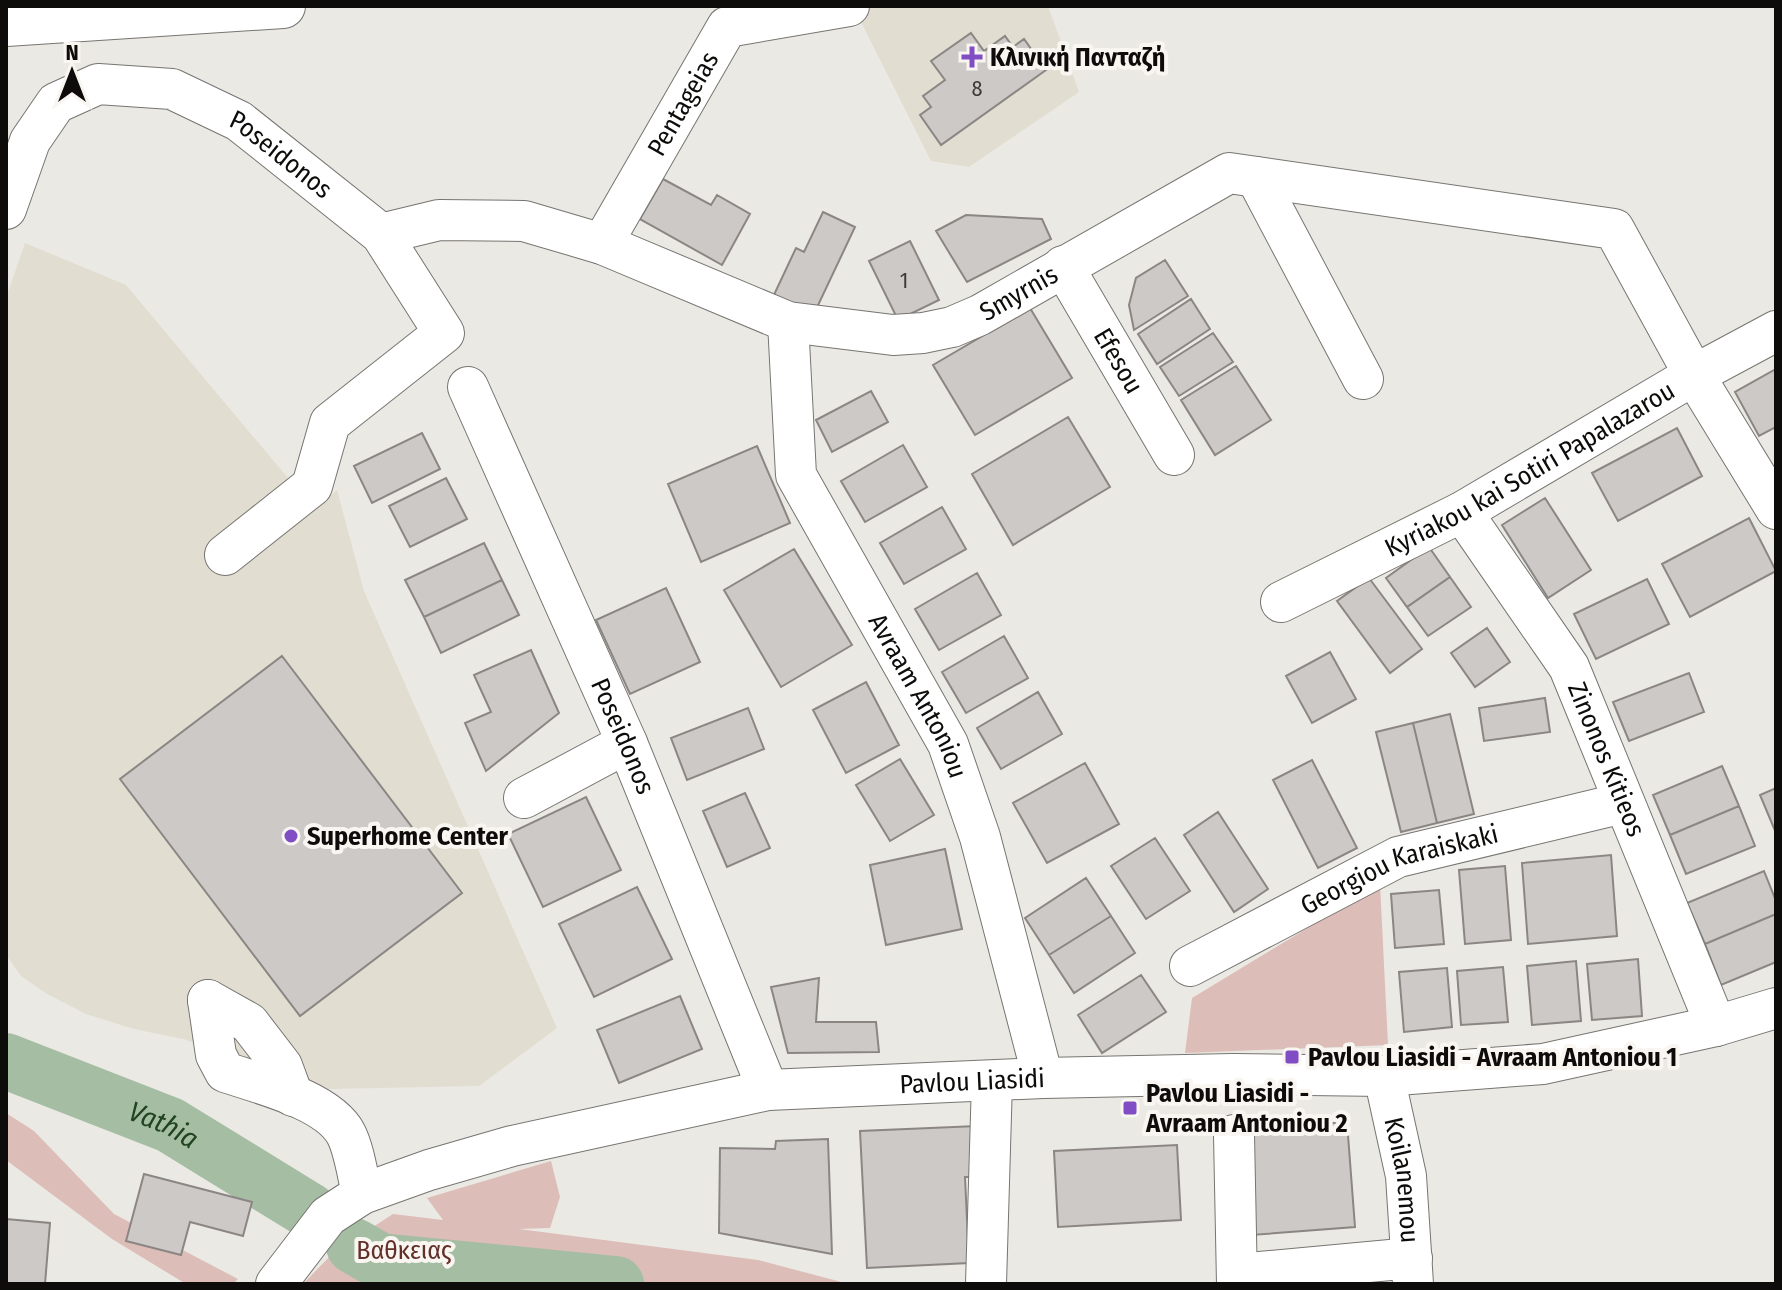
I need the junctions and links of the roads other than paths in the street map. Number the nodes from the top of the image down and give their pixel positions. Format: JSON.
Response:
{"nodes":[{"id":1,"x":283,"y":6,"type":"edge"},
{"id":2,"x":849,"y":6,"type":"edge"},
{"id":3,"x":6,"y":24,"type":"edge"},
{"id":4,"x":1242,"y":175,"type":"junction"},
{"id":5,"x":6,"y":209,"type":"edge"},
{"id":6,"x":381,"y":234,"type":"junction"},
{"id":7,"x":602,"y":244,"type":"junction"},
{"id":8,"x":1063,"y":266,"type":"junction"},
{"id":9,"x":788,"y":322,"type":"junction"},
{"id":10,"x":1776,"y":331,"type":"edge"},
{"id":11,"x":1694,"y":375,"type":"junction"},
{"id":12,"x":1363,"y":379,"type":"dead end"},
{"id":13,"x":468,"y":387,"type":"dead end"},
{"id":14,"x":1174,"y":455,"type":"dead end"},
{"id":15,"x":1776,"y":509,"type":"edge"},
{"id":16,"x":1462,"y":512,"type":"junction"},
{"id":17,"x":225,"y":555,"type":"dead end"},
{"id":18,"x":1281,"y":602,"type":"dead end"},
{"id":19,"x":627,"y":743,"type":"junction"},
{"id":20,"x":524,"y":798,"type":"dead end"},
{"id":21,"x":1623,"y":803,"type":"junction"},
{"id":22,"x":1190,"y":966,"type":"dead end"},
{"id":23,"x":1776,"y":1008,"type":"edge"},
{"id":24,"x":1716,"y":1026,"type":"junction"},
{"id":25,"x":1384,"y":1076,"type":"junction"},
{"id":26,"x":1043,"y":1078,"type":"junction"},
{"id":27,"x":992,"y":1081,"type":"junction"},
{"id":28,"x":768,"y":1090,"type":"junction"},
{"id":29,"x":293,"y":1096,"type":"dead end"},
{"id":30,"x":1234,"y":1135,"type":"dead end"},
{"id":31,"x":362,"y":1194,"type":"junction"},
{"id":32,"x":1413,"y":1271,"type":"edge"},
{"id":33,"x":1237,"y":1279,"type":"edge"},
{"id":34,"x":276,"y":1284,"type":"edge"},
{"id":35,"x":986,"y":1284,"type":"edge"}],
"edges":[{"from":1,"to":3,"type":"highway"},
{"from":2,"to":7,"type":"street","name":"Pentageias"},
{"from":4,"to":8,"type":"street","name":"Smyrnis"},
{"from":4,"to":11,"type":"street"},
{"from":4,"to":12,"type":"street"},
{"from":5,"to":6,"type":"street","name":"Poseidonos"},
{"from":6,"to":7,"type":"street","name":"Smyrnis"},
{"from":6,"to":17,"type":"street","name":"Poseidonos"},
{"from":7,"to":9,"type":"street","name":"Smyrnis"},
{"from":8,"to":9,"type":"street","name":"Smyrnis"},
{"from":8,"to":14,"type":"street","name":"Efesou"},
{"from":9,"to":26,"type":"street","name":"Avraam Antoniou"},
{"from":10,"to":11,"type":"street","name":"Kyriakou kai Sotiri Papalazarou"},
{"from":11,"to":15,"type":"street"},
{"from":11,"to":16,"type":"street","name":"Kyriakou kai Sotiri Papalazarou"},
{"from":13,"to":19,"type":"street","name":"Poseidonos"},
{"from":16,"to":18,"type":"street","name":"Kyriakou kai Sotiri Papalazarou"},
{"from":16,"to":21,"type":"street","name":"Zinonos Kitieos"},
{"from":19,"to":20,"type":"street"},
{"from":19,"to":28,"type":"street","name":"Poseidonos"},
{"from":21,"to":22,"type":"street","name":"Georgiou Karaiskaki"},
{"from":21,"to":24,"type":"street","name":"Zinonos Kitieos"},
{"from":23,"to":24,"type":"street","name":"Pavlou Liasidi"},
{"from":24,"to":25,"type":"street","name":"Pavlou Liasidi"},
{"from":25,"to":26,"type":"street","name":"Pavlou Liasidi"},
{"from":25,"to":32,"type":"street","name":"Koilanemou"},
{"from":26,"to":27,"type":"street","name":"Pavlou Liasidi"},
{"from":27,"to":28,"type":"street","name":"Pavlou Liasidi"},
{"from":27,"to":35,"type":"street"},
{"from":28,"to":31,"type":"street","name":"Pavlou Liasidi"},
{"from":29,"to":31,"type":"street"},
{"from":30,"to":33,"type":"street"},
{"from":31,"to":34,"type":"street","name":"Pavlou Liasidi"},
{"from":32,"to":33,"type":"street"}]}
